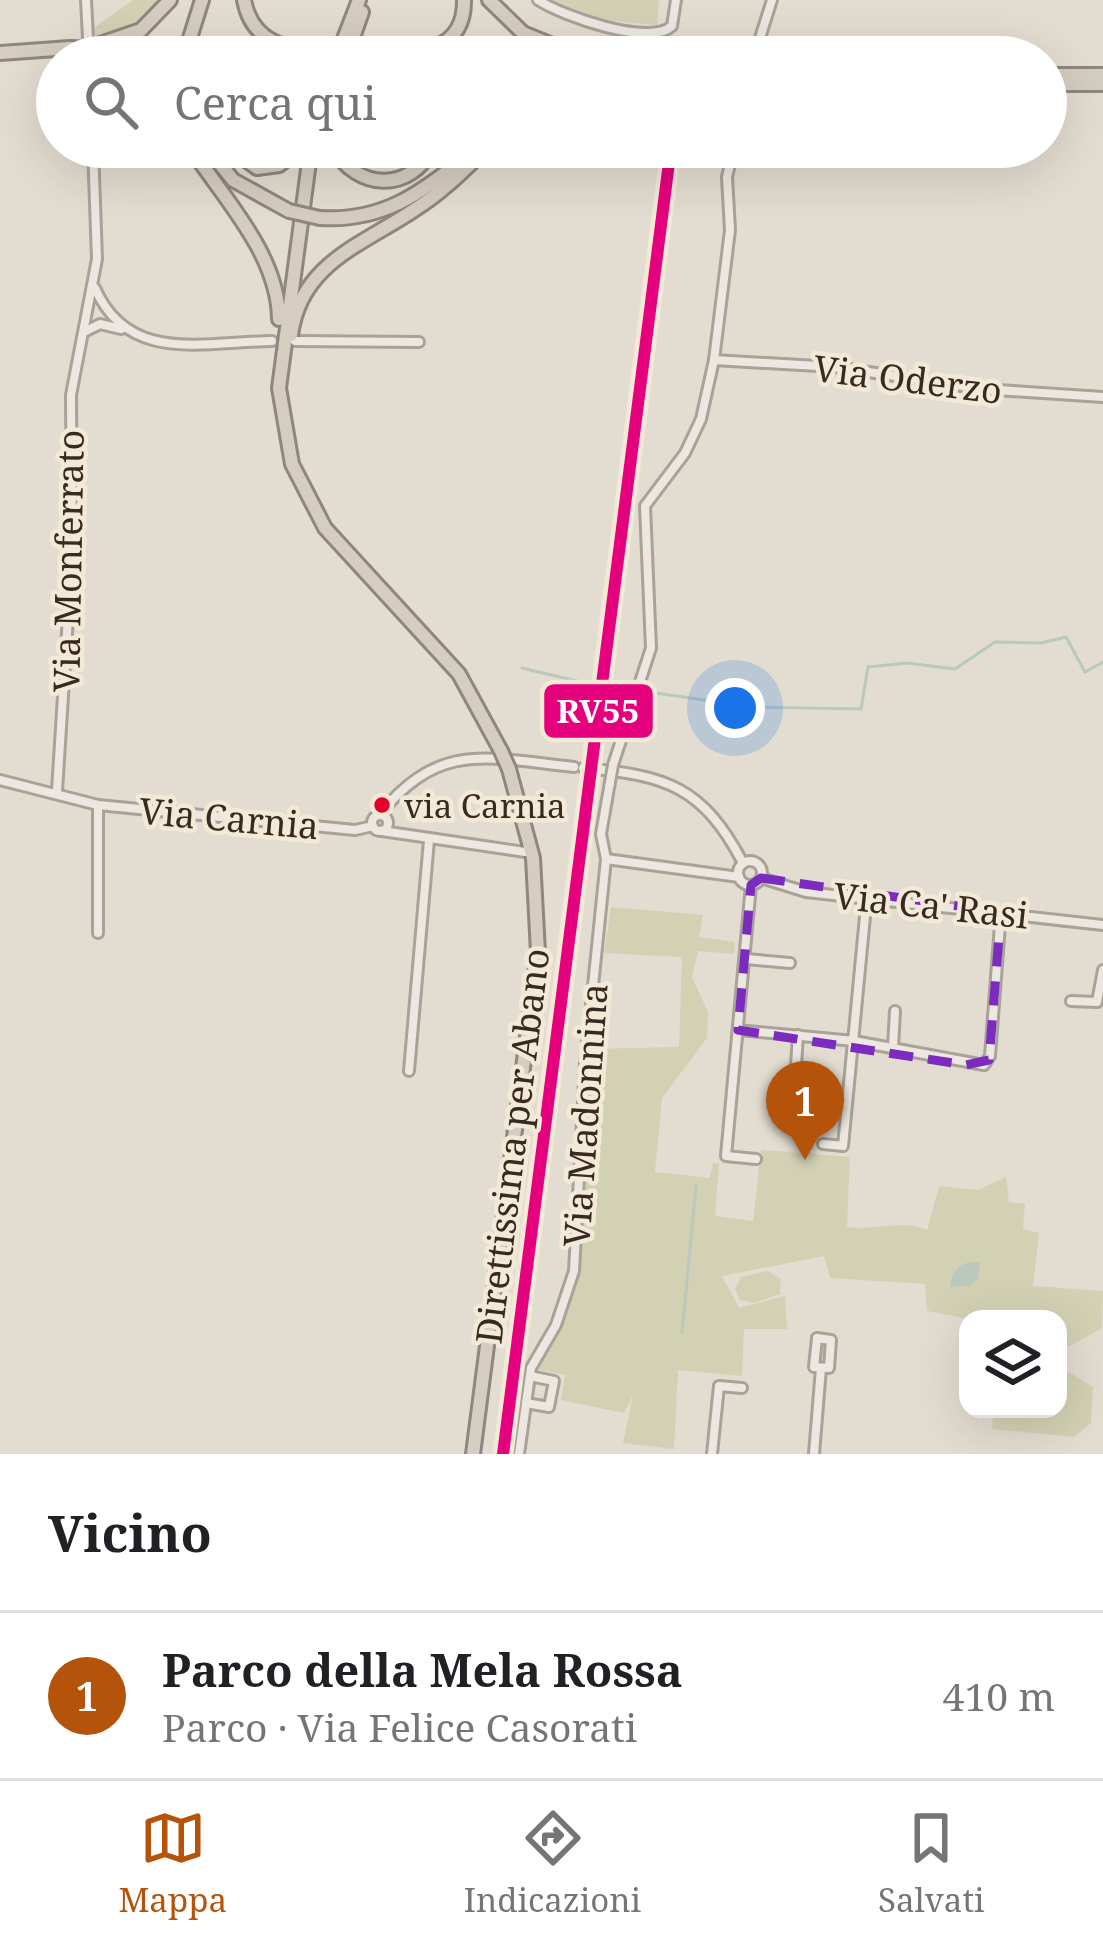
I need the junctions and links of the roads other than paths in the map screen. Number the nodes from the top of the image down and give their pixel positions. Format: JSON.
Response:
{"nodes":[{"id":1,"x":86,"y":0,"type":"edge"},
{"id":2,"x":170,"y":0,"type":"edge"},
{"id":3,"x":202,"y":0,"type":"edge"},
{"id":4,"x":244,"y":0,"type":"edge"},
{"id":5,"x":362,"y":0,"type":"edge"},
{"id":6,"x":464,"y":0,"type":"edge"},
{"id":7,"x":489,"y":0,"type":"edge"},
{"id":8,"x":538,"y":0,"type":"edge"},
{"id":9,"x":676,"y":0,"type":"edge"},
{"id":10,"x":772,"y":0,"type":"edge"},
{"id":11,"x":95,"y":36,"type":"edge"},
{"id":12,"x":130,"y":36,"type":"edge"},
{"id":13,"x":191,"y":36,"type":"edge"},
{"id":14,"x":262,"y":36,"type":"edge"},
{"id":15,"x":345,"y":36,"type":"edge"},
{"id":16,"x":347,"y":36,"type":"edge"},
{"id":17,"x":448,"y":36,"type":"edge"},
{"id":18,"x":531,"y":36,"type":"edge"},
{"id":19,"x":761,"y":36,"type":"edge"},
{"id":20,"x":36,"y":49,"type":"edge"},
{"id":21,"x":36,"y":51,"type":"edge"},
{"id":22,"x":6,"y":52,"type":"edge"},
{"id":23,"x":1067,"y":79,"type":"edge"},
{"id":24,"x":1103,"y":80,"type":"edge"},
{"id":25,"x":93,"y":168,"type":"edge"},
{"id":26,"x":204,"y":168,"type":"edge"},
{"id":27,"x":224,"y":168,"type":"edge"},
{"id":28,"x":308,"y":168,"type":"edge"},
{"id":29,"x":352,"y":168,"type":"edge"},
{"id":30,"x":418,"y":168,"type":"edge"},
{"id":31,"x":449,"y":168,"type":"edge"},
{"id":32,"x":464,"y":168,"type":"edge"},
{"id":33,"x":729,"y":168,"type":"edge"},
{"id":34,"x":94,"y":286,"type":"junction"},
{"id":35,"x":104,"y":308,"type":"junction"},
{"id":36,"x":90,"y":309,"type":"junction"},
{"id":37,"x":100,"y":324,"type":"junction"},
{"id":38,"x":122,"y":329,"type":"junction"},
{"id":39,"x":84,"y":332,"type":"junction"},
{"id":40,"x":295,"y":340,"type":"dead end"},
{"id":41,"x":272,"y":341,"type":"dead end"},
{"id":42,"x":419,"y":342,"type":"dead end"},
{"id":43,"x":714,"y":361,"type":"junction"},
{"id":44,"x":279,"y":388,"type":"junction"},
{"id":45,"x":1103,"y":397,"type":"edge"},
{"id":46,"x":0,"y":780,"type":"edge"},
{"id":47,"x":57,"y":791,"type":"junction"},
{"id":48,"x":98,"y":805,"type":"junction"},
{"id":49,"x":382,"y":822,"type":"junction"},
{"id":50,"x":429,"y":840,"type":"junction"},
{"id":51,"x":525,"y":852,"type":"dead end"},
{"id":52,"x":606,"y":859,"type":"junction"},
{"id":53,"x":743,"y":863,"type":"junction"},
{"id":54,"x":739,"y":877,"type":"junction"},
{"id":55,"x":761,"y":878,"type":"junction"},
{"id":56,"x":751,"y":885,"type":"junction"},
{"id":57,"x":866,"y":906,"type":"dead end"},
{"id":58,"x":1001,"y":912,"type":"junction"},
{"id":59,"x":1103,"y":925,"type":"edge"},
{"id":60,"x":98,"y":934,"type":"dead end"},
{"id":61,"x":746,"y":959,"type":"junction"},
{"id":62,"x":790,"y":963,"type":"dead end"},
{"id":63,"x":1103,"y":970,"type":"edge"},
{"id":64,"x":1071,"y":1001,"type":"dead end"},
{"id":65,"x":1100,"y":1002,"type":"edge"},
{"id":66,"x":896,"y":1011,"type":"dead end"},
{"id":67,"x":738,"y":1030,"type":"junction"},
{"id":68,"x":798,"y":1035,"type":"junction"},
{"id":69,"x":854,"y":1041,"type":"junction"},
{"id":70,"x":893,"y":1047,"type":"junction"},
{"id":71,"x":796,"y":1066,"type":"dead end"},
{"id":72,"x":409,"y":1071,"type":"dead end"},
{"id":73,"x":823,"y":1144,"type":"dead end"},
{"id":74,"x":755,"y":1159,"type":"dead end"},
{"id":75,"x":821,"y":1368,"type":"junction"},
{"id":76,"x":530,"y":1376,"type":"junction"},
{"id":77,"x":742,"y":1388,"type":"dead end"},
{"id":78,"x":526,"y":1403,"type":"junction"},
{"id":79,"x":473,"y":1454,"type":"edge"},
{"id":80,"x":519,"y":1454,"type":"edge"},
{"id":81,"x":712,"y":1454,"type":"edge"},
{"id":82,"x":814,"y":1454,"type":"edge"}],
"edges":[{"from":1,"to":11,"type":"street"},
{"from":2,"to":12,"type":"highway"},
{"from":3,"to":13,"type":"highway"},
{"from":4,"to":14,"type":"highway"},
{"from":5,"to":15,"type":"highway"},
{"from":5,"to":16,"type":"highway"},
{"from":6,"to":17,"type":"highway"},
{"from":7,"to":18,"type":"highway"},
{"from":8,"to":9,"type":"street"},
{"from":10,"to":19,"type":"street"},
{"from":20,"to":22,"type":"highway"},
{"from":21,"to":22,"type":"highway"},
{"from":23,"to":24,"type":"highway"},
{"from":25,"to":34,"type":"street","name":"Via Monferrato"},
{"from":26,"to":44,"type":"highway"},
{"from":27,"to":31,"type":"highway","bridge":true},
{"from":28,"to":44,"type":"highway","name":"Direttissima per Abano"},
{"from":29,"to":30,"type":"highway"},
{"from":32,"to":44,"type":"highway"},
{"from":33,"to":43,"type":"street","name":"Via Madonnina"},
{"from":34,"to":35,"type":"street","name":"Via Monferrato"},
{"from":34,"to":36,"type":"street","name":"Via Monferrato"},
{"from":35,"to":36,"type":"street"},
{"from":35,"to":38,"type":"street","name":"Via Monferrato"},
{"from":36,"to":37,"type":"street"},
{"from":36,"to":39,"type":"street","name":"Via Monferrato"},
{"from":37,"to":38,"type":"street"},
{"from":37,"to":39,"type":"street"},
{"from":38,"to":41,"type":"street"},
{"from":39,"to":47,"type":"street","name":"Via Monferrato"},
{"from":40,"to":42,"type":"street"},
{"from":43,"to":45,"type":"street","name":"Via Oderzo"},
{"from":43,"to":52,"type":"street","name":"Via Madonnina","bridge":true},
{"from":44,"to":79,"type":"highway","name":"Direttissima per Abano","bridge":true},
{"from":46,"to":47,"type":"street","name":"Via Carnia"},
{"from":47,"to":48,"type":"street","name":"Via Carnia"},
{"from":48,"to":49,"type":"street","name":"Via Carnia"},
{"from":48,"to":60,"type":"street","name":"Via Carnia"},
{"from":49,"to":50,"type":"street","name":"Via Carnia"},
{"from":49,"to":53,"type":"street","name":"Via Ca' Rasi"},
{"from":50,"to":51,"type":"street","name":"Via Carnia"},
{"from":50,"to":72,"type":"street"},
{"from":52,"to":54,"type":"street"},
{"from":52,"to":76,"type":"street","name":"Via Madonnina"},
{"from":53,"to":54,"type":"street"},
{"from":53,"to":55,"type":"street","name":"Via Ca' Rasi"},
{"from":54,"to":56,"type":"street"},
{"from":55,"to":56,"type":"street"},
{"from":55,"to":58,"type":"street","name":"Via Ca' Rasi"},
{"from":56,"to":61,"type":"street"},
{"from":57,"to":69,"type":"street"},
{"from":58,"to":59,"type":"street","name":"Via Ca' Rasi"},
{"from":58,"to":70,"type":"street"},
{"from":61,"to":62,"type":"street"},
{"from":61,"to":67,"type":"street"},
{"from":63,"to":65,"type":"street"},
{"from":64,"to":65,"type":"street"},
{"from":66,"to":70,"type":"street"},
{"from":67,"to":68,"type":"street"},
{"from":67,"to":74,"type":"street"},
{"from":68,"to":69,"type":"street"},
{"from":68,"to":71,"type":"street"},
{"from":69,"to":70,"type":"street"},
{"from":69,"to":73,"type":"street"},
{"from":75,"to":75,"type":"street"},
{"from":75,"to":82,"type":"street"},
{"from":76,"to":78,"type":"street","name":"Via Madonnina"},
{"from":76,"to":78,"type":"street"},
{"from":77,"to":81,"type":"street"},
{"from":78,"to":80,"type":"street","name":"Via Madonnina"}]}
